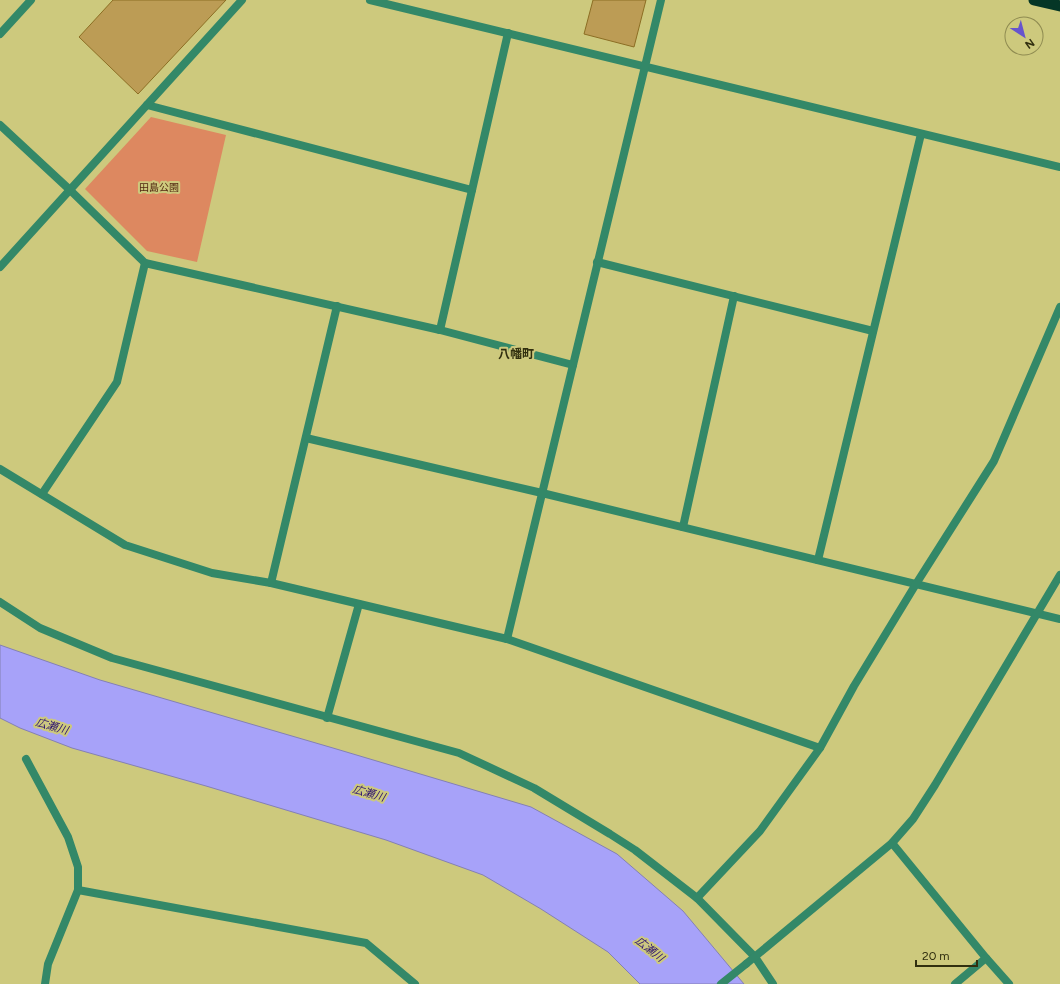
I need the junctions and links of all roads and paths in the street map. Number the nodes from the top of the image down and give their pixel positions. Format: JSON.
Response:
{"nodes":[{"id":1,"x":32,"y":0,"type":"edge"},
{"id":2,"x":242,"y":0,"type":"edge"},
{"id":3,"x":370,"y":0,"type":"edge"},
{"id":4,"x":661,"y":0,"type":"edge"},
{"id":5,"x":1034,"y":0,"type":"edge"},
{"id":6,"x":1060,"y":6,"type":"edge"},
{"id":7,"x":508,"y":33,"type":"junction"},
{"id":8,"x":0,"y":34,"type":"edge"},
{"id":9,"x":645,"y":67,"type":"junction"},
{"id":10,"x":147,"y":105,"type":"junction"},
{"id":11,"x":0,"y":125,"type":"edge"},
{"id":12,"x":921,"y":134,"type":"junction"},
{"id":13,"x":1060,"y":167,"type":"edge"},
{"id":14,"x":70,"y":190,"type":"junction"},
{"id":15,"x":472,"y":190,"type":"junction"},
{"id":16,"x":597,"y":262,"type":"junction"},
{"id":17,"x":144,"y":263,"type":"junction"},
{"id":18,"x":0,"y":267,"type":"edge"},
{"id":19,"x":734,"y":296,"type":"junction"},
{"id":20,"x":337,"y":306,"type":"junction"},
{"id":21,"x":1060,"y":307,"type":"edge"},
{"id":22,"x":1058,"y":316,"type":"edge"},
{"id":23,"x":440,"y":330,"type":"junction"},
{"id":24,"x":873,"y":331,"type":"junction"},
{"id":25,"x":573,"y":365,"type":"junction"},
{"id":26,"x":306,"y":438,"type":"junction"},
{"id":27,"x":0,"y":470,"type":"edge"},
{"id":28,"x":542,"y":493,"type":"junction"},
{"id":29,"x":42,"y":494,"type":"junction"},
{"id":30,"x":683,"y":527,"type":"junction"},
{"id":31,"x":818,"y":560,"type":"junction"},
{"id":32,"x":1060,"y":575,"type":"edge"},
{"id":33,"x":271,"y":584,"type":"junction"},
{"id":34,"x":916,"y":584,"type":"junction"},
{"id":35,"x":0,"y":602,"type":"edge"},
{"id":36,"x":359,"y":604,"type":"junction"},
{"id":37,"x":1037,"y":613,"type":"junction"},
{"id":38,"x":1060,"y":619,"type":"edge"},
{"id":39,"x":507,"y":639,"type":"junction"},
{"id":40,"x":327,"y":718,"type":"junction"},
{"id":41,"x":820,"y":748,"type":"junction"},
{"id":42,"x":26,"y":759,"type":"dead end"},
{"id":43,"x":892,"y":843,"type":"junction"},
{"id":44,"x":78,"y":890,"type":"junction"},
{"id":45,"x":697,"y":898,"type":"junction"},
{"id":46,"x":756,"y":957,"type":"junction"},
{"id":47,"x":986,"y":958,"type":"junction"},
{"id":48,"x":44,"y":984,"type":"edge"},
{"id":49,"x":415,"y":984,"type":"edge"},
{"id":50,"x":721,"y":984,"type":"edge"},
{"id":51,"x":773,"y":984,"type":"edge"},
{"id":52,"x":955,"y":984,"type":"edge"},
{"id":53,"x":1009,"y":984,"type":"edge"}],
"edges":[{"from":1,"to":8,"type":"street"},
{"from":2,"to":10,"type":"street"},
{"from":3,"to":7,"type":"street"},
{"from":4,"to":9,"type":"street"},
{"from":5,"to":6,"type":"highway"},
{"from":7,"to":9,"type":"street"},
{"from":7,"to":15,"type":"street"},
{"from":9,"to":12,"type":"street"},
{"from":9,"to":16,"type":"street"},
{"from":10,"to":14,"type":"street"},
{"from":10,"to":15,"type":"street"},
{"from":11,"to":14,"type":"street"},
{"from":12,"to":13,"type":"street"},
{"from":12,"to":24,"type":"street"},
{"from":14,"to":17,"type":"street"},
{"from":14,"to":18,"type":"street"},
{"from":15,"to":23,"type":"street"},
{"from":16,"to":19,"type":"street"},
{"from":16,"to":25,"type":"street"},
{"from":17,"to":20,"type":"street"},
{"from":17,"to":29,"type":"street"},
{"from":19,"to":24,"type":"street"},
{"from":19,"to":30,"type":"street"},
{"from":20,"to":23,"type":"street"},
{"from":20,"to":26,"type":"street"},
{"from":21,"to":22,"type":"street"},
{"from":22,"to":34,"type":"street"},
{"from":23,"to":25,"type":"street"},
{"from":24,"to":31,"type":"street"},
{"from":25,"to":28,"type":"street"},
{"from":26,"to":28,"type":"street"},
{"from":26,"to":33,"type":"street"},
{"from":27,"to":29,"type":"street"},
{"from":28,"to":30,"type":"street"},
{"from":28,"to":39,"type":"street"},
{"from":29,"to":33,"type":"street"},
{"from":30,"to":31,"type":"street"},
{"from":31,"to":34,"type":"street"},
{"from":32,"to":37,"type":"street"},
{"from":33,"to":36,"type":"street"},
{"from":34,"to":37,"type":"street"},
{"from":34,"to":41,"type":"street"},
{"from":35,"to":40,"type":"street"},
{"from":36,"to":39,"type":"street"},
{"from":36,"to":40,"type":"street"},
{"from":37,"to":38,"type":"street"},
{"from":37,"to":43,"type":"street"},
{"from":39,"to":41,"type":"street"},
{"from":40,"to":45,"type":"street"},
{"from":41,"to":45,"type":"street"},
{"from":42,"to":44,"type":"street"},
{"from":43,"to":46,"type":"street"},
{"from":43,"to":47,"type":"street"},
{"from":44,"to":48,"type":"street"},
{"from":44,"to":49,"type":"street"},
{"from":45,"to":46,"type":"street"},
{"from":46,"to":50,"type":"street"},
{"from":46,"to":51,"type":"street"},
{"from":47,"to":52,"type":"street"},
{"from":47,"to":53,"type":"street"}]}
